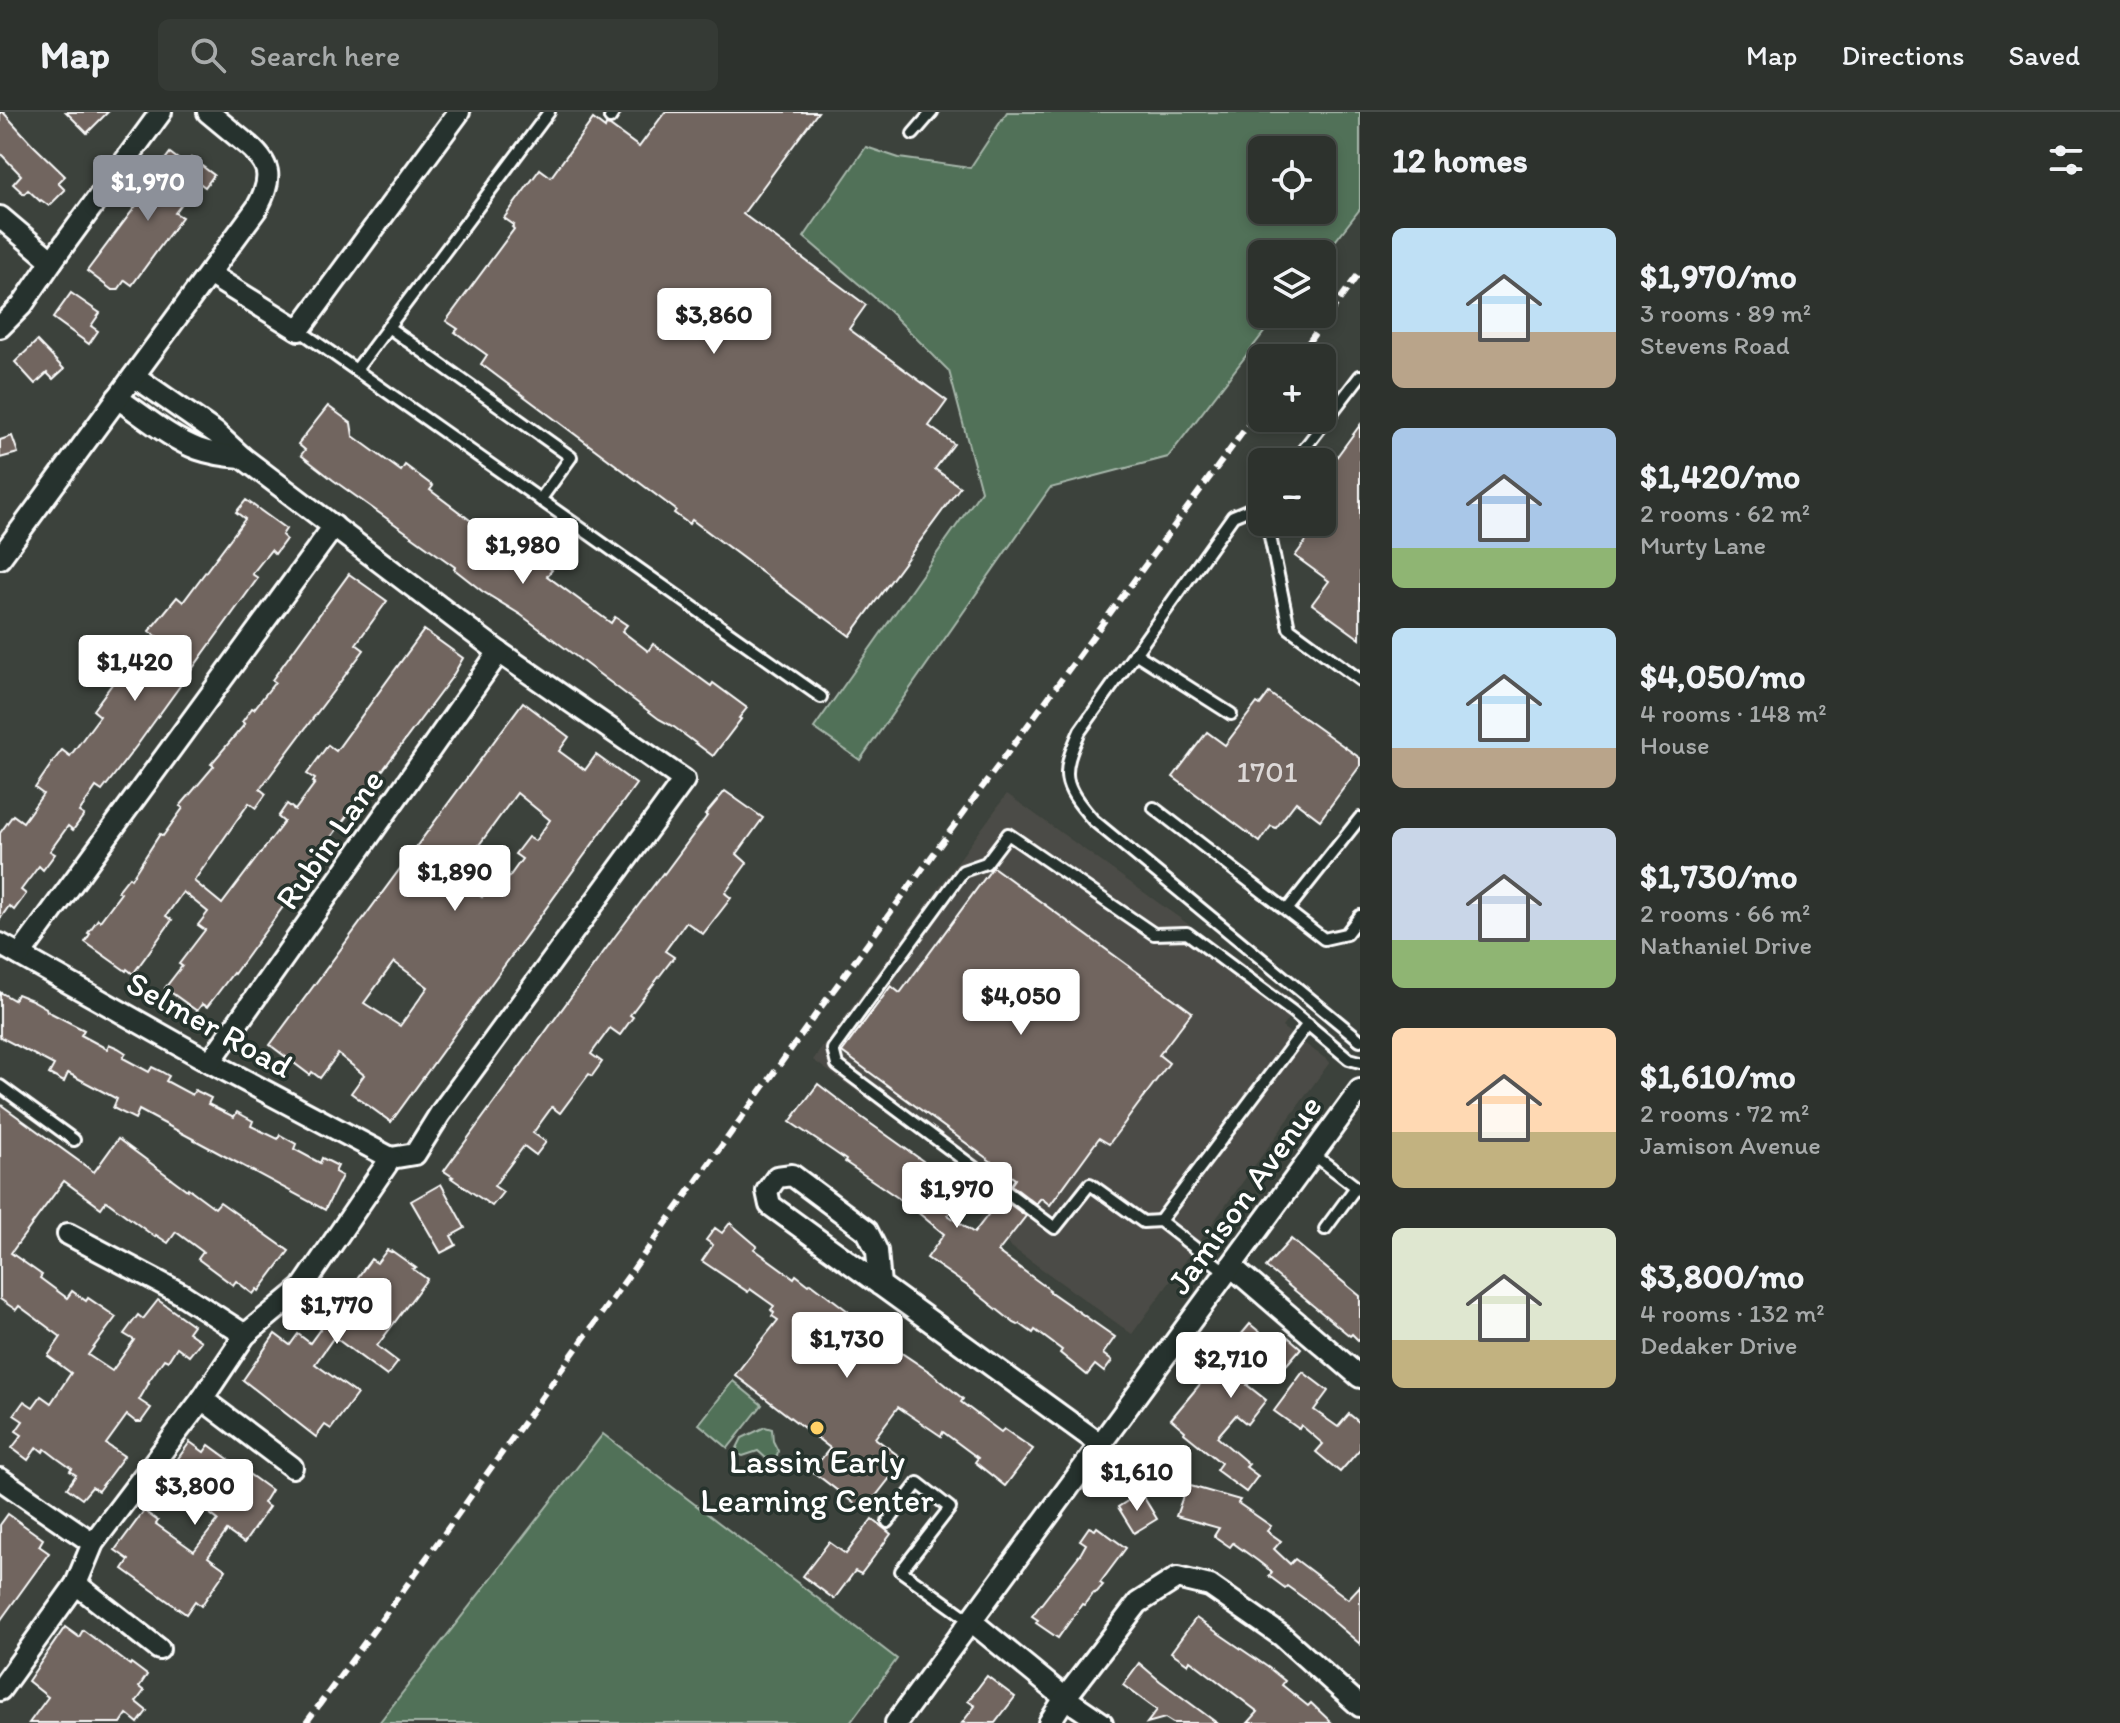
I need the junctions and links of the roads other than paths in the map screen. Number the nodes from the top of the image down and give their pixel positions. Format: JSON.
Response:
{"nodes":[{"id":1,"x":161,"y":112,"type":"edge"},
{"id":2,"x":208,"y":112,"type":"edge"},
{"id":3,"x":459,"y":112,"type":"edge"},
{"id":4,"x":549,"y":112,"type":"edge"},
{"id":5,"x":932,"y":112,"type":"edge"},
{"id":6,"x":913,"y":134,"type":"dead end"},
{"id":7,"x":0,"y":217,"type":"edge"},
{"id":8,"x":52,"y":261,"type":"junction"},
{"id":9,"x":209,"y":274,"type":"junction"},
{"id":10,"x":0,"y":327,"type":"edge"},
{"id":11,"x":388,"y":327,"type":"junction"},
{"id":12,"x":299,"y":330,"type":"junction"},
{"id":13,"x":356,"y":370,"type":"junction"},
{"id":14,"x":134,"y":376,"type":"junction"},
{"id":15,"x":1360,"y":376,"type":"edge"},
{"id":16,"x":117,"y":398,"type":"junction"},
{"id":17,"x":1305,"y":448,"type":"edge"},
{"id":18,"x":242,"y":457,"type":"junction"},
{"id":19,"x":540,"y":500,"type":"junction"},
{"id":20,"x":1248,"y":510,"type":"edge"},
{"id":21,"x":334,"y":526,"type":"junction"},
{"id":22,"x":1270,"y":536,"type":"edge"},
{"id":23,"x":0,"y":558,"type":"edge"},
{"id":24,"x":499,"y":652,"type":"junction"},
{"id":25,"x":1135,"y":653,"type":"junction"},
{"id":26,"x":1360,"y":680,"type":"edge"},
{"id":27,"x":821,"y":697,"type":"dead end"},
{"id":28,"x":1231,"y":714,"type":"dead end"},
{"id":29,"x":1154,"y":808,"type":"dead end"},
{"id":30,"x":1360,"y":818,"type":"edge"},
{"id":31,"x":1287,"y":910,"type":"junction"},
{"id":32,"x":1360,"y":916,"type":"edge"},
{"id":33,"x":0,"y":944,"type":"edge"},
{"id":34,"x":20,"y":955,"type":"junction"},
{"id":35,"x":1308,"y":1024,"type":"junction"},
{"id":36,"x":1360,"y":1040,"type":"edge"},
{"id":37,"x":210,"y":1062,"type":"junction"},
{"id":38,"x":1360,"y":1062,"type":"edge"},
{"id":39,"x":0,"y":1086,"type":"edge"},
{"id":40,"x":1360,"y":1090,"type":"edge"},
{"id":41,"x":74,"y":1140,"type":"dead end"},
{"id":42,"x":1313,"y":1154,"type":"junction"},
{"id":43,"x":391,"y":1158,"type":"junction"},
{"id":44,"x":1160,"y":1221,"type":"junction"},
{"id":45,"x":1325,"y":1229,"type":"dead end"},
{"id":46,"x":68,"y":1234,"type":"dead end"},
{"id":47,"x":1229,"y":1269,"type":"junction"},
{"id":48,"x":880,"y":1285,"type":"junction"},
{"id":49,"x":245,"y":1335,"type":"junction"},
{"id":50,"x":1360,"y":1377,"type":"edge"},
{"id":51,"x":202,"y":1399,"type":"junction"},
{"id":52,"x":1100,"y":1444,"type":"junction"},
{"id":53,"x":292,"y":1467,"type":"dead end"},
{"id":54,"x":0,"y":1479,"type":"edge"},
{"id":55,"x":888,"y":1522,"type":"dead end"},
{"id":56,"x":93,"y":1543,"type":"junction"},
{"id":57,"x":76,"y":1584,"type":"junction"},
{"id":58,"x":971,"y":1621,"type":"junction"},
{"id":59,"x":159,"y":1649,"type":"dead end"},
{"id":60,"x":0,"y":1690,"type":"edge"},
{"id":61,"x":1065,"y":1698,"type":"junction"},
{"id":62,"x":1360,"y":1706,"type":"edge"},
{"id":63,"x":896,"y":1723,"type":"edge"},
{"id":64,"x":1049,"y":1723,"type":"edge"},
{"id":65,"x":1102,"y":1723,"type":"edge"}],
"edges":[{"from":1,"to":8,"type":"street"},
{"from":2,"to":9,"type":"street"},
{"from":3,"to":12,"type":"street"},
{"from":4,"to":11,"type":"lane"},
{"from":5,"to":6,"type":"lane"},
{"from":7,"to":8,"type":"street"},
{"from":8,"to":10,"type":"street"},
{"from":9,"to":12,"type":"street"},
{"from":9,"to":14,"type":"street"},
{"from":11,"to":13,"type":"lane"},
{"from":11,"to":19,"type":"lane"},
{"from":12,"to":13,"type":"lane"},
{"from":13,"to":19,"type":"lane"},
{"from":14,"to":16,"type":"street"},
{"from":14,"to":18,"type":"street"},
{"from":15,"to":17,"type":"lane"},
{"from":16,"to":18,"type":"street"},
{"from":16,"to":23,"type":"street"},
{"from":18,"to":21,"type":"street"},
{"from":19,"to":27,"type":"lane"},
{"from":20,"to":25,"type":"lane"},
{"from":21,"to":24,"type":"street"},
{"from":21,"to":34,"type":"street"},
{"from":22,"to":26,"type":"lane"},
{"from":24,"to":37,"type":"street","name":"Rubin Lane"},
{"from":24,"to":43,"type":"street"},
{"from":25,"to":28,"type":"lane"},
{"from":25,"to":36,"type":"lane"},
{"from":29,"to":31,"type":"lane"},
{"from":30,"to":31,"type":"lane"},
{"from":31,"to":32,"type":"lane"},
{"from":33,"to":34,"type":"street","name":"Selmer Road"},
{"from":34,"to":37,"type":"street","name":"Selmer Road"},
{"from":35,"to":38,"type":"lane"},
{"from":35,"to":44,"type":"lane"},
{"from":35,"to":44,"type":"lane"},
{"from":37,"to":43,"type":"street","name":"Selmer Road"},
{"from":39,"to":41,"type":"lane"},
{"from":40,"to":42,"type":"street","name":"Jamison Avenue"},
{"from":42,"to":45,"type":"lane"},
{"from":42,"to":47,"type":"street","name":"Jamison Avenue"},
{"from":43,"to":49,"type":"street"},
{"from":44,"to":47,"type":"lane"},
{"from":46,"to":49,"type":"street"},
{"from":47,"to":50,"type":"street"},
{"from":47,"to":52,"type":"street","name":"Jamison Avenue"},
{"from":48,"to":48,"type":"street"},
{"from":48,"to":52,"type":"street"},
{"from":49,"to":51,"type":"street"},
{"from":51,"to":53,"type":"street"},
{"from":51,"to":56,"type":"street"},
{"from":52,"to":58,"type":"street","name":"Jamison Avenue"},
{"from":54,"to":56,"type":"street"},
{"from":55,"to":58,"type":"lane"},
{"from":56,"to":57,"type":"street"},
{"from":57,"to":59,"type":"street"},
{"from":57,"to":60,"type":"street"},
{"from":58,"to":61,"type":"street"},
{"from":58,"to":63,"type":"street","name":"Jamison Avenue"},
{"from":61,"to":62,"type":"street"},
{"from":61,"to":64,"type":"street"},
{"from":61,"to":65,"type":"street"}]}
